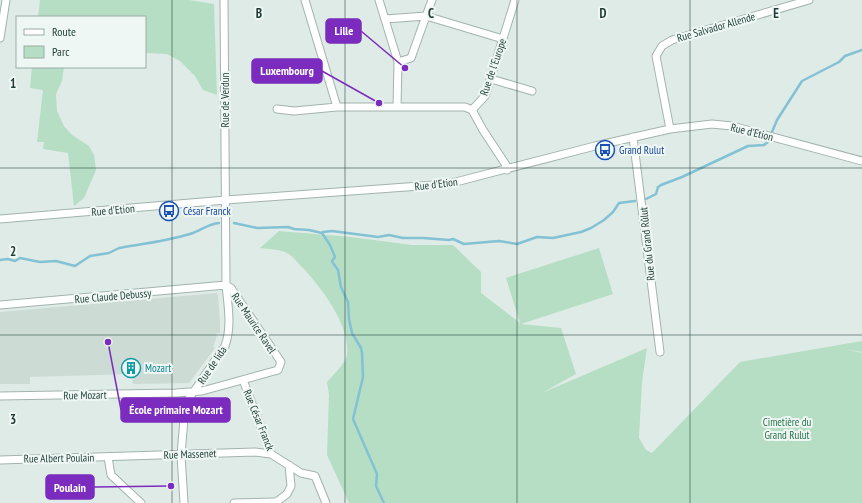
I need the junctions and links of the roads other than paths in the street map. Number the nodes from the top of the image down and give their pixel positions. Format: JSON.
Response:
{"nodes":[{"id":1,"x":6,"y":0,"type":"edge"},
{"id":2,"x":224,"y":0,"type":"edge"},
{"id":3,"x":305,"y":0,"type":"edge"},
{"id":4,"x":379,"y":0,"type":"edge"},
{"id":5,"x":432,"y":0,"type":"edge"},
{"id":6,"x":515,"y":0,"type":"edge"},
{"id":7,"x":809,"y":0,"type":"edge"},
{"id":8,"x":426,"y":16,"type":"junction"},
{"id":9,"x":385,"y":19,"type":"junction"},
{"id":10,"x":0,"y":38,"type":"edge"},
{"id":11,"x":503,"y":39,"type":"junction"},
{"id":12,"x":398,"y":62,"type":"junction"},
{"id":13,"x":491,"y":79,"type":"junction"},
{"id":14,"x":532,"y":91,"type":"dead end"},
{"id":15,"x":337,"y":107,"type":"junction"},
{"id":16,"x":397,"y":107,"type":"junction"},
{"id":17,"x":277,"y":109,"type":"dead end"},
{"id":18,"x":472,"y":110,"type":"junction"},
{"id":19,"x":670,"y":129,"type":"junction"},
{"id":20,"x":633,"y":137,"type":"junction"},
{"id":21,"x":862,"y":161,"type":"edge"},
{"id":22,"x":508,"y":170,"type":"junction"},
{"id":23,"x":226,"y":200,"type":"junction"},
{"id":24,"x":0,"y":219,"type":"edge"},
{"id":25,"x":226,"y":286,"type":"junction"},
{"id":26,"x":0,"y":305,"type":"edge"},
{"id":27,"x":660,"y":352,"type":"dead end"},
{"id":28,"x":242,"y":380,"type":"junction"},
{"id":29,"x":194,"y":392,"type":"junction"},
{"id":30,"x":0,"y":396,"type":"edge"},
{"id":31,"x":271,"y":454,"type":"junction"},
{"id":32,"x":181,"y":455,"type":"junction"},
{"id":33,"x":108,"y":457,"type":"junction"},
{"id":34,"x":0,"y":460,"type":"edge"},
{"id":35,"x":289,"y":465,"type":"junction"},
{"id":36,"x":141,"y":503,"type":"edge"},
{"id":37,"x":184,"y":503,"type":"edge"},
{"id":38,"x":234,"y":503,"type":"edge"},
{"id":39,"x":275,"y":503,"type":"edge"},
{"id":40,"x":326,"y":503,"type":"edge"}],
"edges":[{"from":1,"to":10,"type":"street"},
{"from":2,"to":23,"type":"street","name":"Rue de Verdun"},
{"from":3,"to":15,"type":"street"},
{"from":4,"to":9,"type":"street"},
{"from":5,"to":8,"type":"street"},
{"from":6,"to":11,"type":"street","name":"Rue de l'Europe"},
{"from":7,"to":19,"type":"street","name":"Rue Salvador Allende"},
{"from":8,"to":9,"type":"street"},
{"from":8,"to":11,"type":"street"},
{"from":8,"to":12,"type":"street"},
{"from":9,"to":12,"type":"street"},
{"from":11,"to":13,"type":"street","name":"Rue de l'Europe"},
{"from":12,"to":16,"type":"street"},
{"from":13,"to":14,"type":"street"},
{"from":13,"to":18,"type":"street","name":"Rue de l'Europe"},
{"from":15,"to":16,"type":"street"},
{"from":15,"to":17,"type":"street"},
{"from":16,"to":18,"type":"street"},
{"from":18,"to":22,"type":"street"},
{"from":19,"to":20,"type":"street","name":"Rue d'Etion"},
{"from":19,"to":21,"type":"street","name":"Rue d'Etion"},
{"from":20,"to":22,"type":"street","name":"Rue d'Etion"},
{"from":20,"to":27,"type":"street","name":"Rue du Grand Rûlut"},
{"from":22,"to":23,"type":"street","name":"Rue d'Etion"},
{"from":23,"to":24,"type":"street","name":"Rue d'Etion"},
{"from":23,"to":25,"type":"street","name":"Rue de Iida"},
{"from":25,"to":26,"type":"street","name":"Rue Claude Debussy"},
{"from":25,"to":28,"type":"street","name":"Rue Maurice Ravel"},
{"from":25,"to":29,"type":"street","name":"Rue de Iida"},
{"from":28,"to":29,"type":"street","name":"Rue Maurice Ravel"},
{"from":28,"to":31,"type":"street","name":"Rue César Franck"},
{"from":29,"to":30,"type":"street","name":"Rue Mozart"},
{"from":29,"to":32,"type":"street","name":"Rue de Iida"},
{"from":31,"to":32,"type":"street","name":"Rue Massenet"},
{"from":31,"to":35,"type":"street","name":"Rue César Franck"},
{"from":32,"to":33,"type":"street","name":"Rue Massenet"},
{"from":32,"to":37,"type":"street","name":"Rue de Iida"},
{"from":33,"to":34,"type":"street","name":"Rue Albert Poulain"},
{"from":33,"to":36,"type":"street","name":"Rue Albert Poulain"},
{"from":35,"to":39,"type":"street"},
{"from":35,"to":40,"type":"street","name":"Rue César Franck"},
{"from":38,"to":39,"type":"street"}]}
